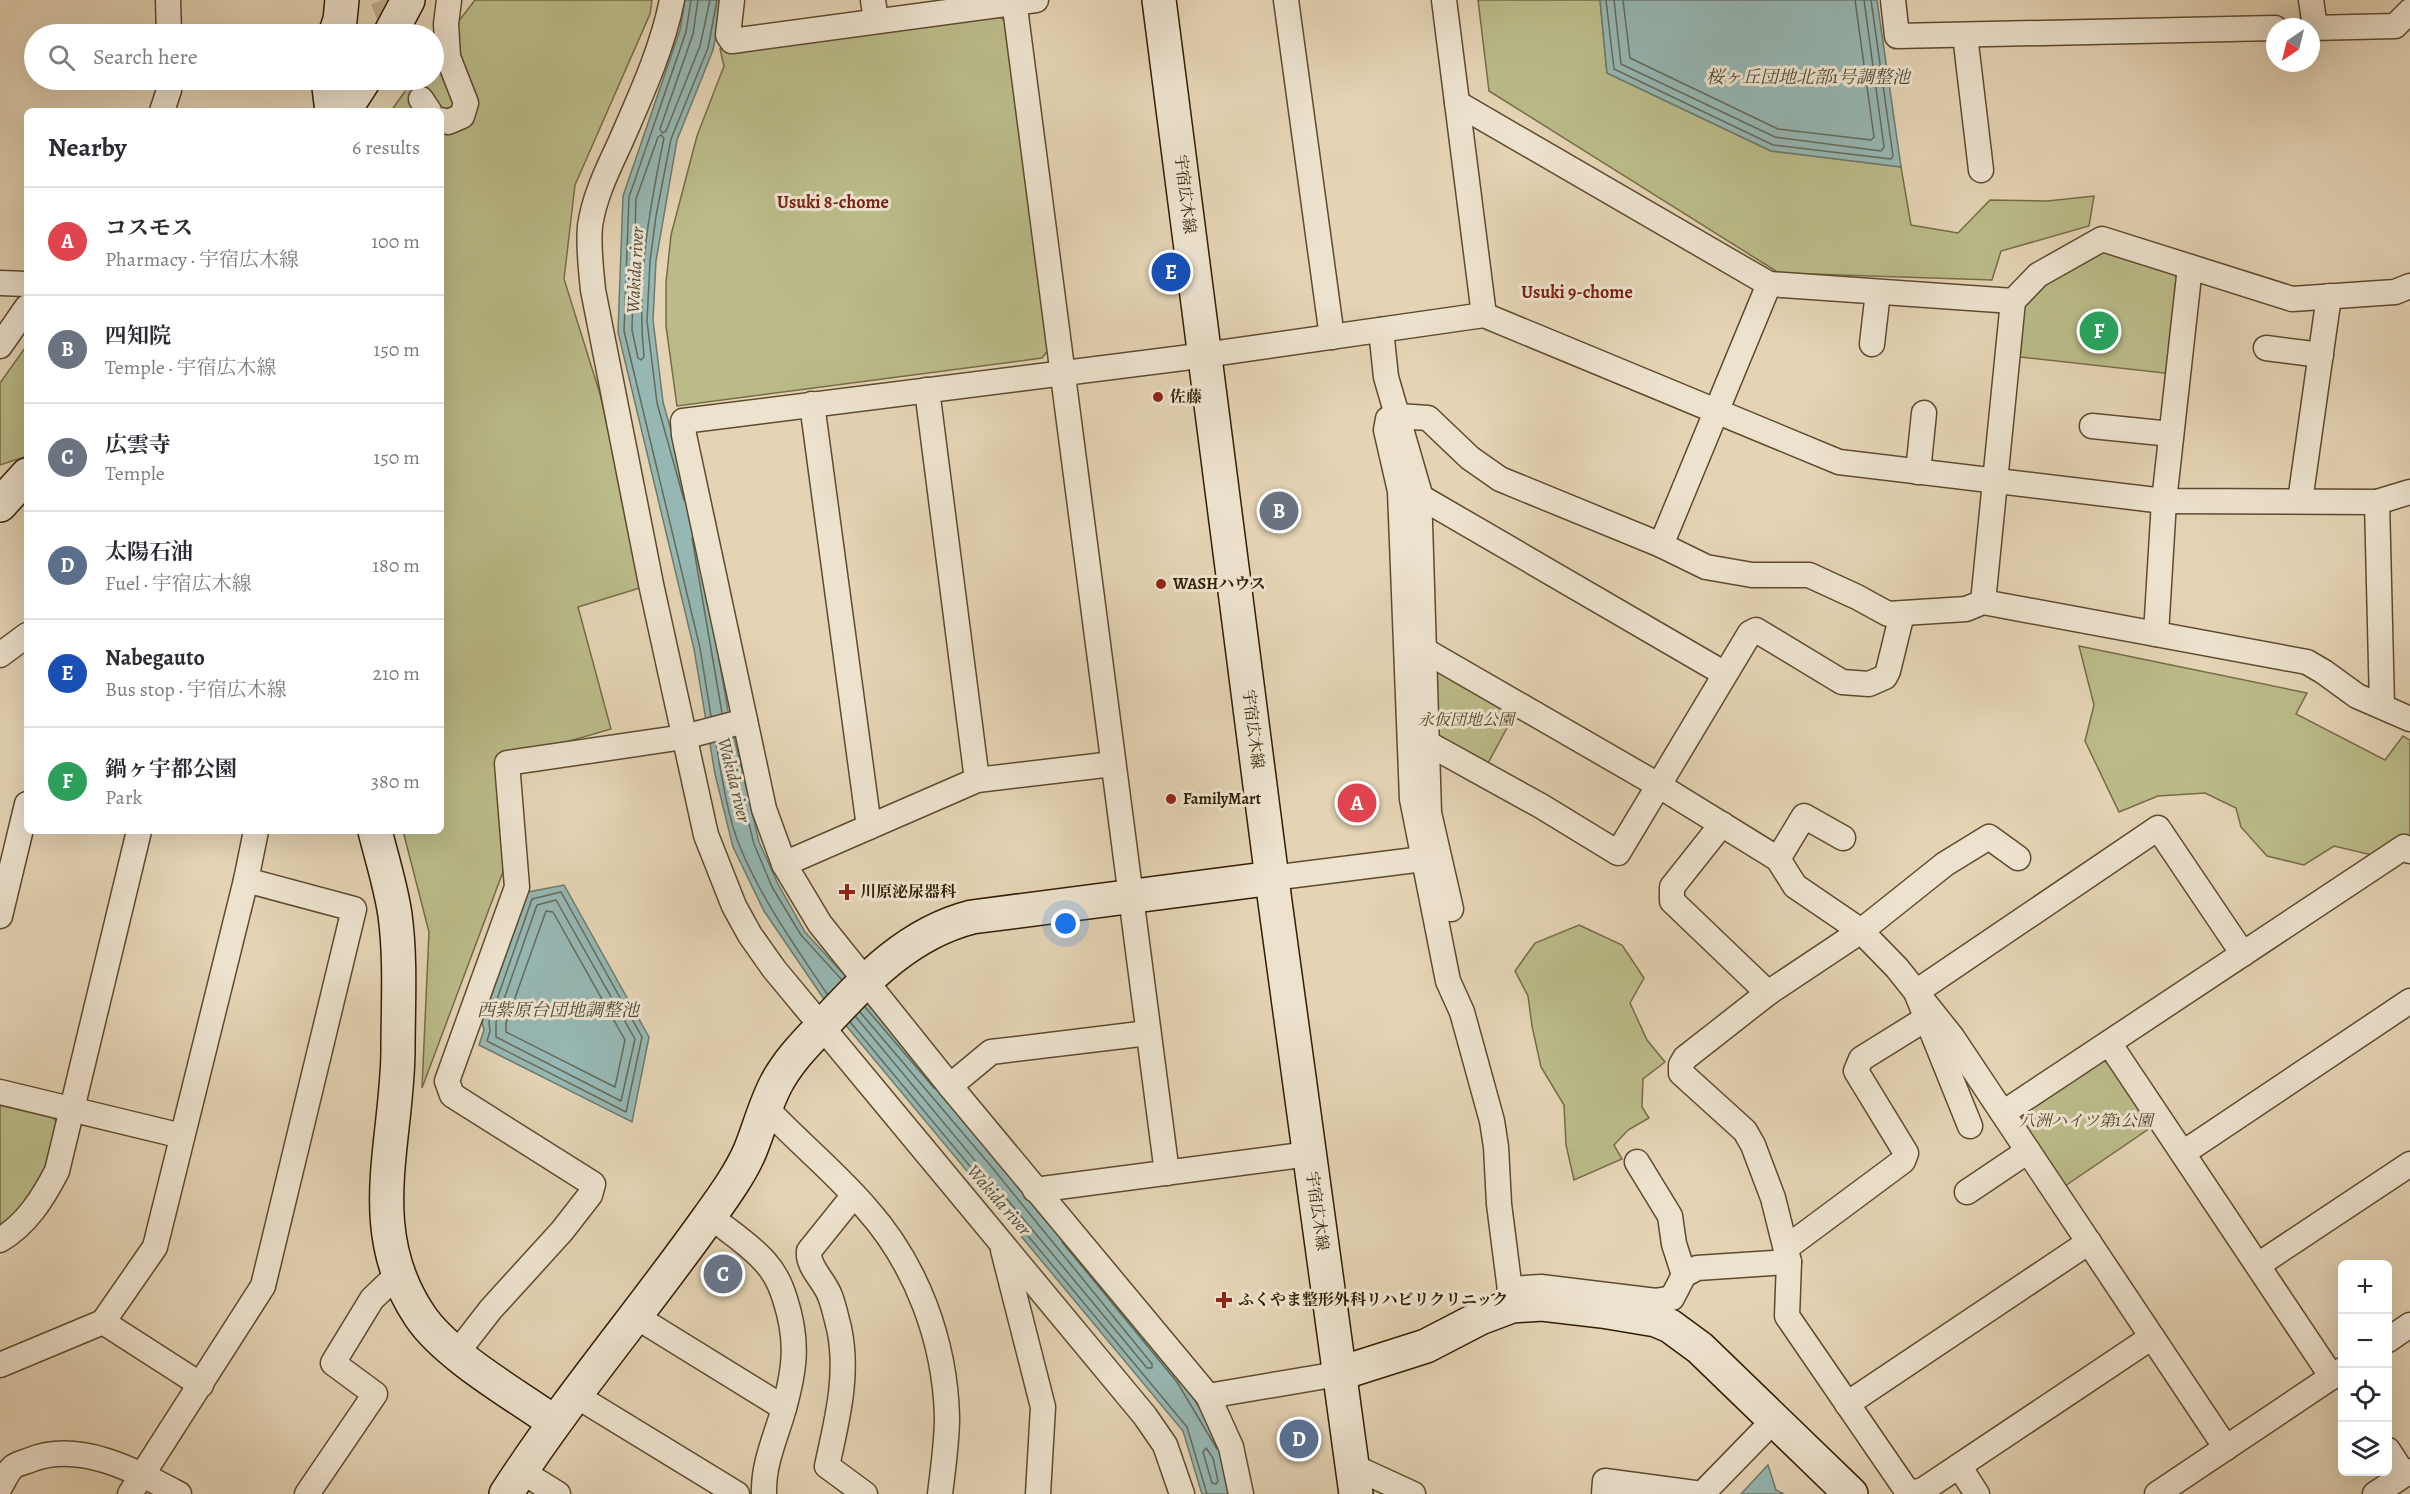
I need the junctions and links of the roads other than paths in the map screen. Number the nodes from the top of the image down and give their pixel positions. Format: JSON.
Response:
{"nodes":[{"id":1,"x":168,"y":0,"type":"edge"},
{"id":2,"x":429,"y":0,"type":"edge"},
{"id":3,"x":449,"y":0,"type":"edge"},
{"id":4,"x":672,"y":0,"type":"edge"},
{"id":5,"x":732,"y":0,"type":"edge"},
{"id":6,"x":1159,"y":0,"type":"edge"},
{"id":7,"x":1286,"y":0,"type":"edge"},
{"id":8,"x":1444,"y":0,"type":"edge"},
{"id":9,"x":1893,"y":0,"type":"edge"},
{"id":10,"x":2311,"y":0,"type":"edge"},
{"id":11,"x":1021,"y":1,"type":"edge"},
{"id":12,"x":875,"y":11,"type":"edge"},
{"id":13,"x":2408,"y":17,"type":"edge"},
{"id":14,"x":2312,"y":18,"type":"edge"},
{"id":15,"x":169,"y":24,"type":"edge"},
{"id":16,"x":404,"y":24,"type":"edge"},
{"id":17,"x":2266,"y":28,"type":"edge"},
{"id":18,"x":2320,"y":28,"type":"edge"},
{"id":19,"x":1965,"y":35,"type":"junction"},
{"id":20,"x":169,"y":90,"type":"edge"},
{"id":21,"x":329,"y":90,"type":"edge"},
{"id":22,"x":358,"y":90,"type":"edge"},
{"id":23,"x":380,"y":90,"type":"edge"},
{"id":24,"x":1457,"y":103,"type":"junction"},
{"id":25,"x":163,"y":108,"type":"edge"},
{"id":26,"x":332,"y":108,"type":"edge"},
{"id":27,"x":346,"y":108,"type":"edge"},
{"id":28,"x":369,"y":108,"type":"edge"},
{"id":29,"x":444,"y":121,"type":"edge"},
{"id":30,"x":1981,"y":170,"type":"dead end"},
{"id":31,"x":2190,"y":267,"type":"junction"},
{"id":32,"x":0,"y":283,"type":"edge"},
{"id":33,"x":24,"y":284,"type":"edge"},
{"id":34,"x":1770,"y":284,"type":"junction"},
{"id":35,"x":2410,"y":286,"type":"edge"},
{"id":36,"x":1878,"y":292,"type":"junction"},
{"id":37,"x":2329,"y":296,"type":"junction"},
{"id":38,"x":2013,"y":301,"type":"junction"},
{"id":39,"x":24,"y":311,"type":"edge"},
{"id":40,"x":1484,"y":315,"type":"junction"},
{"id":41,"x":1381,"y":330,"type":"junction"},
{"id":42,"x":1332,"y":337,"type":"junction"},
{"id":43,"x":1872,"y":345,"type":"dead end"},
{"id":44,"x":0,"y":346,"type":"edge"},
{"id":45,"x":2266,"y":348,"type":"dead end"},
{"id":46,"x":1206,"y":355,"type":"junction"},
{"id":47,"x":2321,"y":355,"type":"junction"},
{"id":48,"x":1062,"y":373,"type":"junction"},
{"id":49,"x":927,"y":390,"type":"junction"},
{"id":50,"x":812,"y":404,"type":"junction"},
{"id":51,"x":1716,"y":411,"type":"junction"},
{"id":52,"x":1924,"y":413,"type":"dead end"},
{"id":53,"x":1398,"y":416,"type":"junction"},
{"id":54,"x":2092,"y":426,"type":"dead end"},
{"id":55,"x":2171,"y":434,"type":"junction"},
{"id":56,"x":1918,"y":472,"type":"junction"},
{"id":57,"x":24,"y":479,"type":"edge"},
{"id":58,"x":1995,"y":482,"type":"junction"},
{"id":59,"x":2410,"y":492,"type":"edge"},
{"id":60,"x":1419,"y":496,"type":"junction"},
{"id":61,"x":2164,"y":501,"type":"junction"},
{"id":62,"x":2300,"y":501,"type":"junction"},
{"id":63,"x":2377,"y":502,"type":"junction"},
{"id":64,"x":24,"y":503,"type":"edge"},
{"id":65,"x":0,"y":505,"type":"edge"},
{"id":66,"x":0,"y":528,"type":"edge"},
{"id":67,"x":1660,"y":545,"type":"junction"},
{"id":68,"x":1983,"y":602,"type":"junction"},
{"id":69,"x":1902,"y":614,"type":"junction"},
{"id":70,"x":2156,"y":634,"type":"junction"},
{"id":71,"x":24,"y":637,"type":"edge"},
{"id":72,"x":1424,"y":650,"type":"junction"},
{"id":73,"x":0,"y":655,"type":"edge"},
{"id":74,"x":1725,"y":674,"type":"junction"},
{"id":75,"x":2382,"y":706,"type":"junction"},
{"id":76,"x":2410,"y":719,"type":"edge"},
{"id":77,"x":741,"y":723,"type":"junction"},
{"id":78,"x":689,"y":735,"type":"junction"},
{"id":79,"x":1427,"y":743,"type":"junction"},
{"id":80,"x":1113,"y":764,"type":"junction"},
{"id":81,"x":977,"y":780,"type":"junction"},
{"id":82,"x":1658,"y":785,"type":"junction"},
{"id":83,"x":24,"y":816,"type":"edge"},
{"id":84,"x":1722,"y":824,"type":"junction"},
{"id":85,"x":869,"y":827,"type":"junction"},
{"id":86,"x":138,"y":834,"type":"edge"},
{"id":87,"x":255,"y":834,"type":"edge"},
{"id":88,"x":376,"y":834,"type":"edge"},
{"id":89,"x":1843,"y":838,"type":"dead end"},
{"id":90,"x":2410,"y":851,"type":"edge"},
{"id":91,"x":2018,"y":858,"type":"dead end"},
{"id":92,"x":1422,"y":859,"type":"junction"},
{"id":93,"x":1778,"y":859,"type":"junction"},
{"id":94,"x":784,"y":864,"type":"junction"},
{"id":95,"x":1272,"y":878,"type":"junction"},
{"id":96,"x":246,"y":880,"type":"junction"},
{"id":97,"x":1131,"y":897,"type":"junction"},
{"id":98,"x":1452,"y":909,"type":"dead end"},
{"id":99,"x":0,"y":916,"type":"edge"},
{"id":100,"x":1861,"y":931,"type":"junction"},
{"id":101,"x":2243,"y":954,"type":"junction"},
{"id":102,"x":862,"y":983,"type":"junction"},
{"id":103,"x":1916,"y":992,"type":"junction"},
{"id":104,"x":1768,"y":993,"type":"junction"},
{"id":105,"x":2410,"y":1001,"type":"edge"},
{"id":106,"x":1927,"y":1018,"type":"junction"},
{"id":107,"x":824,"y":1025,"type":"junction"},
{"id":108,"x":1148,"y":1033,"type":"junction"},
{"id":109,"x":2109,"y":1043,"type":"junction"},
{"id":110,"x":951,"y":1086,"type":"junction"},
{"id":111,"x":0,"y":1092,"type":"edge"},
{"id":112,"x":766,"y":1108,"type":"junction"},
{"id":113,"x":73,"y":1110,"type":"junction"},
{"id":114,"x":2003,"y":1113,"type":"junction"},
{"id":115,"x":1970,"y":1126,"type":"dead end"},
{"id":116,"x":182,"y":1136,"type":"junction"},
{"id":117,"x":2028,"y":1151,"type":"junction"},
{"id":118,"x":2183,"y":1153,"type":"junction"},
{"id":119,"x":1309,"y":1154,"type":"junction"},
{"id":120,"x":1637,"y":1162,"type":"dead end"},
{"id":121,"x":2410,"y":1164,"type":"edge"},
{"id":122,"x":1167,"y":1173,"type":"junction"},
{"id":123,"x":1035,"y":1190,"type":"junction"},
{"id":124,"x":1967,"y":1192,"type":"dead end"},
{"id":125,"x":854,"y":1195,"type":"junction"},
{"id":126,"x":710,"y":1216,"type":"junction"},
{"id":127,"x":0,"y":1240,"type":"edge"},
{"id":128,"x":2089,"y":1242,"type":"junction"},
{"id":129,"x":1002,"y":1244,"type":"junction"},
{"id":130,"x":1788,"y":1255,"type":"junction"},
{"id":131,"x":2258,"y":1265,"type":"junction"},
{"id":132,"x":398,"y":1275,"type":"junction"},
{"id":133,"x":1684,"y":1275,"type":"junction"},
{"id":134,"x":1511,"y":1298,"type":"junction"},
{"id":135,"x":634,"y":1316,"type":"junction"},
{"id":136,"x":103,"y":1322,"type":"junction"},
{"id":137,"x":2410,"y":1325,"type":"edge"},
{"id":138,"x":2392,"y":1337,"type":"edge"},
{"id":139,"x":2152,"y":1338,"type":"junction"},
{"id":140,"x":456,"y":1354,"type":"junction"},
{"id":141,"x":0,"y":1365,"type":"edge"},
{"id":142,"x":1338,"y":1374,"type":"junction"},
{"id":143,"x":2338,"y":1374,"type":"edge"},
{"id":144,"x":2338,"y":1376,"type":"edge"},
{"id":145,"x":201,"y":1385,"type":"junction"},
{"id":146,"x":575,"y":1395,"type":"junction"},
{"id":147,"x":1208,"y":1396,"type":"junction"},
{"id":148,"x":1847,"y":1404,"type":"junction"},
{"id":149,"x":784,"y":1408,"type":"junction"},
{"id":150,"x":1774,"y":1420,"type":"junction"},
{"id":151,"x":554,"y":1422,"type":"junction"},
{"id":152,"x":2226,"y":1448,"type":"junction"},
{"id":153,"x":2392,"y":1455,"type":"edge"},
{"id":154,"x":1959,"y":1467,"type":"junction"},
{"id":155,"x":2407,"y":1473,"type":"edge"},
{"id":156,"x":1354,"y":1480,"type":"edge"},
{"id":157,"x":513,"y":1482,"type":"edge"},
{"id":158,"x":136,"y":1484,"type":"edge"},
{"id":159,"x":0,"y":1487,"type":"edge"},
{"id":160,"x":2171,"y":1490,"type":"edge"},
{"id":161,"x":179,"y":1494,"type":"edge"},
{"id":162,"x":306,"y":1494,"type":"edge"},
{"id":163,"x":558,"y":1494,"type":"edge"},
{"id":164,"x":737,"y":1494,"type":"edge"},
{"id":165,"x":764,"y":1494,"type":"edge"},
{"id":166,"x":865,"y":1494,"type":"edge"},
{"id":167,"x":940,"y":1494,"type":"edge"},
{"id":168,"x":1038,"y":1494,"type":"edge"},
{"id":169,"x":1182,"y":1494,"type":"edge"},
{"id":170,"x":1241,"y":1494,"type":"edge"},
{"id":171,"x":1413,"y":1494,"type":"edge"},
{"id":172,"x":1605,"y":1494,"type":"edge"},
{"id":173,"x":1851,"y":1494,"type":"edge"},
{"id":174,"x":1977,"y":1494,"type":"edge"},
{"id":175,"x":2375,"y":1494,"type":"edge"}],
"edges":[{"from":1,"to":15,"type":"street"},
{"from":2,"to":16,"type":"street"},
{"from":3,"to":29,"type":"street"},
{"from":4,"to":78,"type":"street"},
{"from":5,"to":12,"type":"street"},
{"from":6,"to":46,"type":"street","name":"宇宿広木線"},
{"from":7,"to":42,"type":"street"},
{"from":8,"to":24,"type":"street"},
{"from":9,"to":19,"type":"street"},
{"from":10,"to":14,"type":"street"},
{"from":11,"to":12,"type":"street"},
{"from":11,"to":48,"type":"street"},
{"from":13,"to":18,"type":"street"},
{"from":17,"to":19,"type":"street"},
{"from":19,"to":30,"type":"street"},
{"from":20,"to":25,"type":"street"},
{"from":21,"to":26,"type":"street"},
{"from":22,"to":27,"type":"street"},
{"from":23,"to":28,"type":"street"},
{"from":24,"to":34,"type":"street"},
{"from":24,"to":40,"type":"street"},
{"from":31,"to":37,"type":"street"},
{"from":31,"to":38,"type":"street"},
{"from":31,"to":55,"type":"street"},
{"from":32,"to":33,"type":"street"},
{"from":34,"to":36,"type":"street"},
{"from":34,"to":51,"type":"street"},
{"from":35,"to":37,"type":"street"},
{"from":36,"to":38,"type":"street"},
{"from":36,"to":43,"type":"street"},
{"from":37,"to":47,"type":"street"},
{"from":38,"to":58,"type":"street"},
{"from":39,"to":44,"type":"street"},
{"from":40,"to":41,"type":"street"},
{"from":40,"to":51,"type":"street"},
{"from":41,"to":42,"type":"street"},
{"from":41,"to":53,"type":"street"},
{"from":42,"to":46,"type":"street"},
{"from":45,"to":47,"type":"street"},
{"from":46,"to":48,"type":"street"},
{"from":46,"to":95,"type":"street","name":"宇宿広木線"},
{"from":47,"to":62,"type":"street"},
{"from":48,"to":49,"type":"street"},
{"from":48,"to":80,"type":"street"},
{"from":49,"to":50,"type":"street"},
{"from":49,"to":81,"type":"street"},
{"from":50,"to":77,"type":"street"},
{"from":50,"to":85,"type":"street"},
{"from":51,"to":56,"type":"street"},
{"from":51,"to":67,"type":"street"},
{"from":52,"to":56,"type":"street"},
{"from":53,"to":60,"type":"street"},
{"from":53,"to":67,"type":"street"},
{"from":53,"to":92,"type":"street"},
{"from":54,"to":55,"type":"street"},
{"from":55,"to":61,"type":"street"},
{"from":56,"to":58,"type":"street"},
{"from":57,"to":65,"type":"street"},
{"from":58,"to":61,"type":"street"},
{"from":58,"to":68,"type":"street"},
{"from":59,"to":63,"type":"street"},
{"from":60,"to":72,"type":"street"},
{"from":60,"to":74,"type":"street"},
{"from":61,"to":62,"type":"street"},
{"from":61,"to":70,"type":"street"},
{"from":62,"to":63,"type":"street"},
{"from":63,"to":75,"type":"street"},
{"from":64,"to":66,"type":"street"},
{"from":67,"to":69,"type":"street"},
{"from":68,"to":69,"type":"street"},
{"from":68,"to":70,"type":"street"},
{"from":69,"to":74,"type":"street"},
{"from":70,"to":75,"type":"street"},
{"from":71,"to":73,"type":"street"},
{"from":72,"to":79,"type":"street"},
{"from":72,"to":82,"type":"street"},
{"from":74,"to":82,"type":"street"},
{"from":75,"to":76,"type":"street"},
{"from":77,"to":78,"type":"street"},
{"from":77,"to":94,"type":"street"},
{"from":78,"to":107,"type":"street"},
{"from":78,"to":140,"type":"street"},
{"from":79,"to":82,"type":"street"},
{"from":79,"to":98,"type":"street"},
{"from":80,"to":81,"type":"street"},
{"from":80,"to":97,"type":"street"},
{"from":81,"to":85,"type":"street"},
{"from":82,"to":84,"type":"street"},
{"from":83,"to":99,"type":"street"},
{"from":84,"to":93,"type":"street"},
{"from":84,"to":104,"type":"street"},
{"from":85,"to":94,"type":"street"},
{"from":86,"to":113,"type":"street"},
{"from":87,"to":96,"type":"street"},
{"from":88,"to":132,"type":"street"},
{"from":89,"to":93,"type":"street"},
{"from":90,"to":101,"type":"street"},
{"from":91,"to":100,"type":"street"},
{"from":92,"to":95,"type":"street"},
{"from":92,"to":134,"type":"street"},
{"from":93,"to":100,"type":"street"},
{"from":94,"to":102,"type":"street"},
{"from":95,"to":97,"type":"street"},
{"from":95,"to":119,"type":"street","name":"宇宿広木線"},
{"from":96,"to":116,"type":"street"},
{"from":96,"to":145,"type":"street"},
{"from":97,"to":102,"type":"street"},
{"from":97,"to":108,"type":"street"},
{"from":100,"to":103,"type":"street"},
{"from":100,"to":104,"type":"street"},
{"from":101,"to":103,"type":"street"},
{"from":101,"to":109,"type":"street"},
{"from":102,"to":107,"type":"street"},
{"from":102,"to":110,"type":"street"},
{"from":103,"to":106,"type":"street"},
{"from":103,"to":114,"type":"street"},
{"from":104,"to":130,"type":"street"},
{"from":105,"to":118,"type":"street"},
{"from":106,"to":115,"type":"street"},
{"from":106,"to":130,"type":"street"},
{"from":107,"to":112,"type":"street"},
{"from":107,"to":129,"type":"street"},
{"from":108,"to":110,"type":"street"},
{"from":108,"to":122,"type":"street"},
{"from":109,"to":114,"type":"street"},
{"from":109,"to":118,"type":"street"},
{"from":110,"to":123,"type":"street"},
{"from":111,"to":113,"type":"street"},
{"from":112,"to":125,"type":"street"},
{"from":112,"to":126,"type":"street"},
{"from":113,"to":116,"type":"street"},
{"from":113,"to":127,"type":"street"},
{"from":114,"to":117,"type":"street"},
{"from":116,"to":136,"type":"street"},
{"from":117,"to":124,"type":"street"},
{"from":117,"to":128,"type":"street"},
{"from":118,"to":131,"type":"street"},
{"from":119,"to":122,"type":"street"},
{"from":119,"to":142,"type":"street","name":"宇宿広木線"},
{"from":120,"to":133,"type":"street"},
{"from":121,"to":131,"type":"street"},
{"from":122,"to":123,"type":"street"},
{"from":123,"to":147,"type":"street"},
{"from":125,"to":166,"type":"street"},
{"from":125,"to":167,"type":"street"},
{"from":126,"to":135,"type":"street"},
{"from":126,"to":149,"type":"street"},
{"from":128,"to":139,"type":"street"},
{"from":128,"to":148,"type":"street"},
{"from":129,"to":168,"type":"street"},
{"from":129,"to":169,"type":"street"},
{"from":130,"to":133,"type":"street"},
{"from":130,"to":148,"type":"street"},
{"from":131,"to":143,"type":"street"},
{"from":132,"to":140,"type":"street"},
{"from":132,"to":162,"type":"street"},
{"from":133,"to":134,"type":"street"},
{"from":134,"to":142,"type":"street"},
{"from":134,"to":150,"type":"street"},
{"from":135,"to":146,"type":"street"},
{"from":135,"to":149,"type":"street"},
{"from":136,"to":141,"type":"street"},
{"from":136,"to":145,"type":"street"},
{"from":137,"to":138,"type":"street"},
{"from":139,"to":152,"type":"street"},
{"from":139,"to":154,"type":"street"},
{"from":140,"to":151,"type":"street"},
{"from":142,"to":147,"type":"street"},
{"from":142,"to":156,"type":"street","name":"宇宿広木線"},
{"from":144,"to":152,"type":"street"},
{"from":145,"to":158,"type":"street"},
{"from":146,"to":151,"type":"street"},
{"from":146,"to":164,"type":"street"},
{"from":147,"to":170,"type":"street"},
{"from":148,"to":154,"type":"street"},
{"from":149,"to":165,"type":"street"},
{"from":150,"to":172,"type":"street"},
{"from":150,"to":173,"type":"street"},
{"from":151,"to":157,"type":"street"},
{"from":152,"to":160,"type":"street"},
{"from":153,"to":155,"type":"street"},
{"from":154,"to":174,"type":"street"},
{"from":155,"to":175,"type":"street"},
{"from":156,"to":171,"type":"street"},
{"from":157,"to":163,"type":"street"},
{"from":158,"to":159,"type":"street"},
{"from":158,"to":161,"type":"street"}]}
